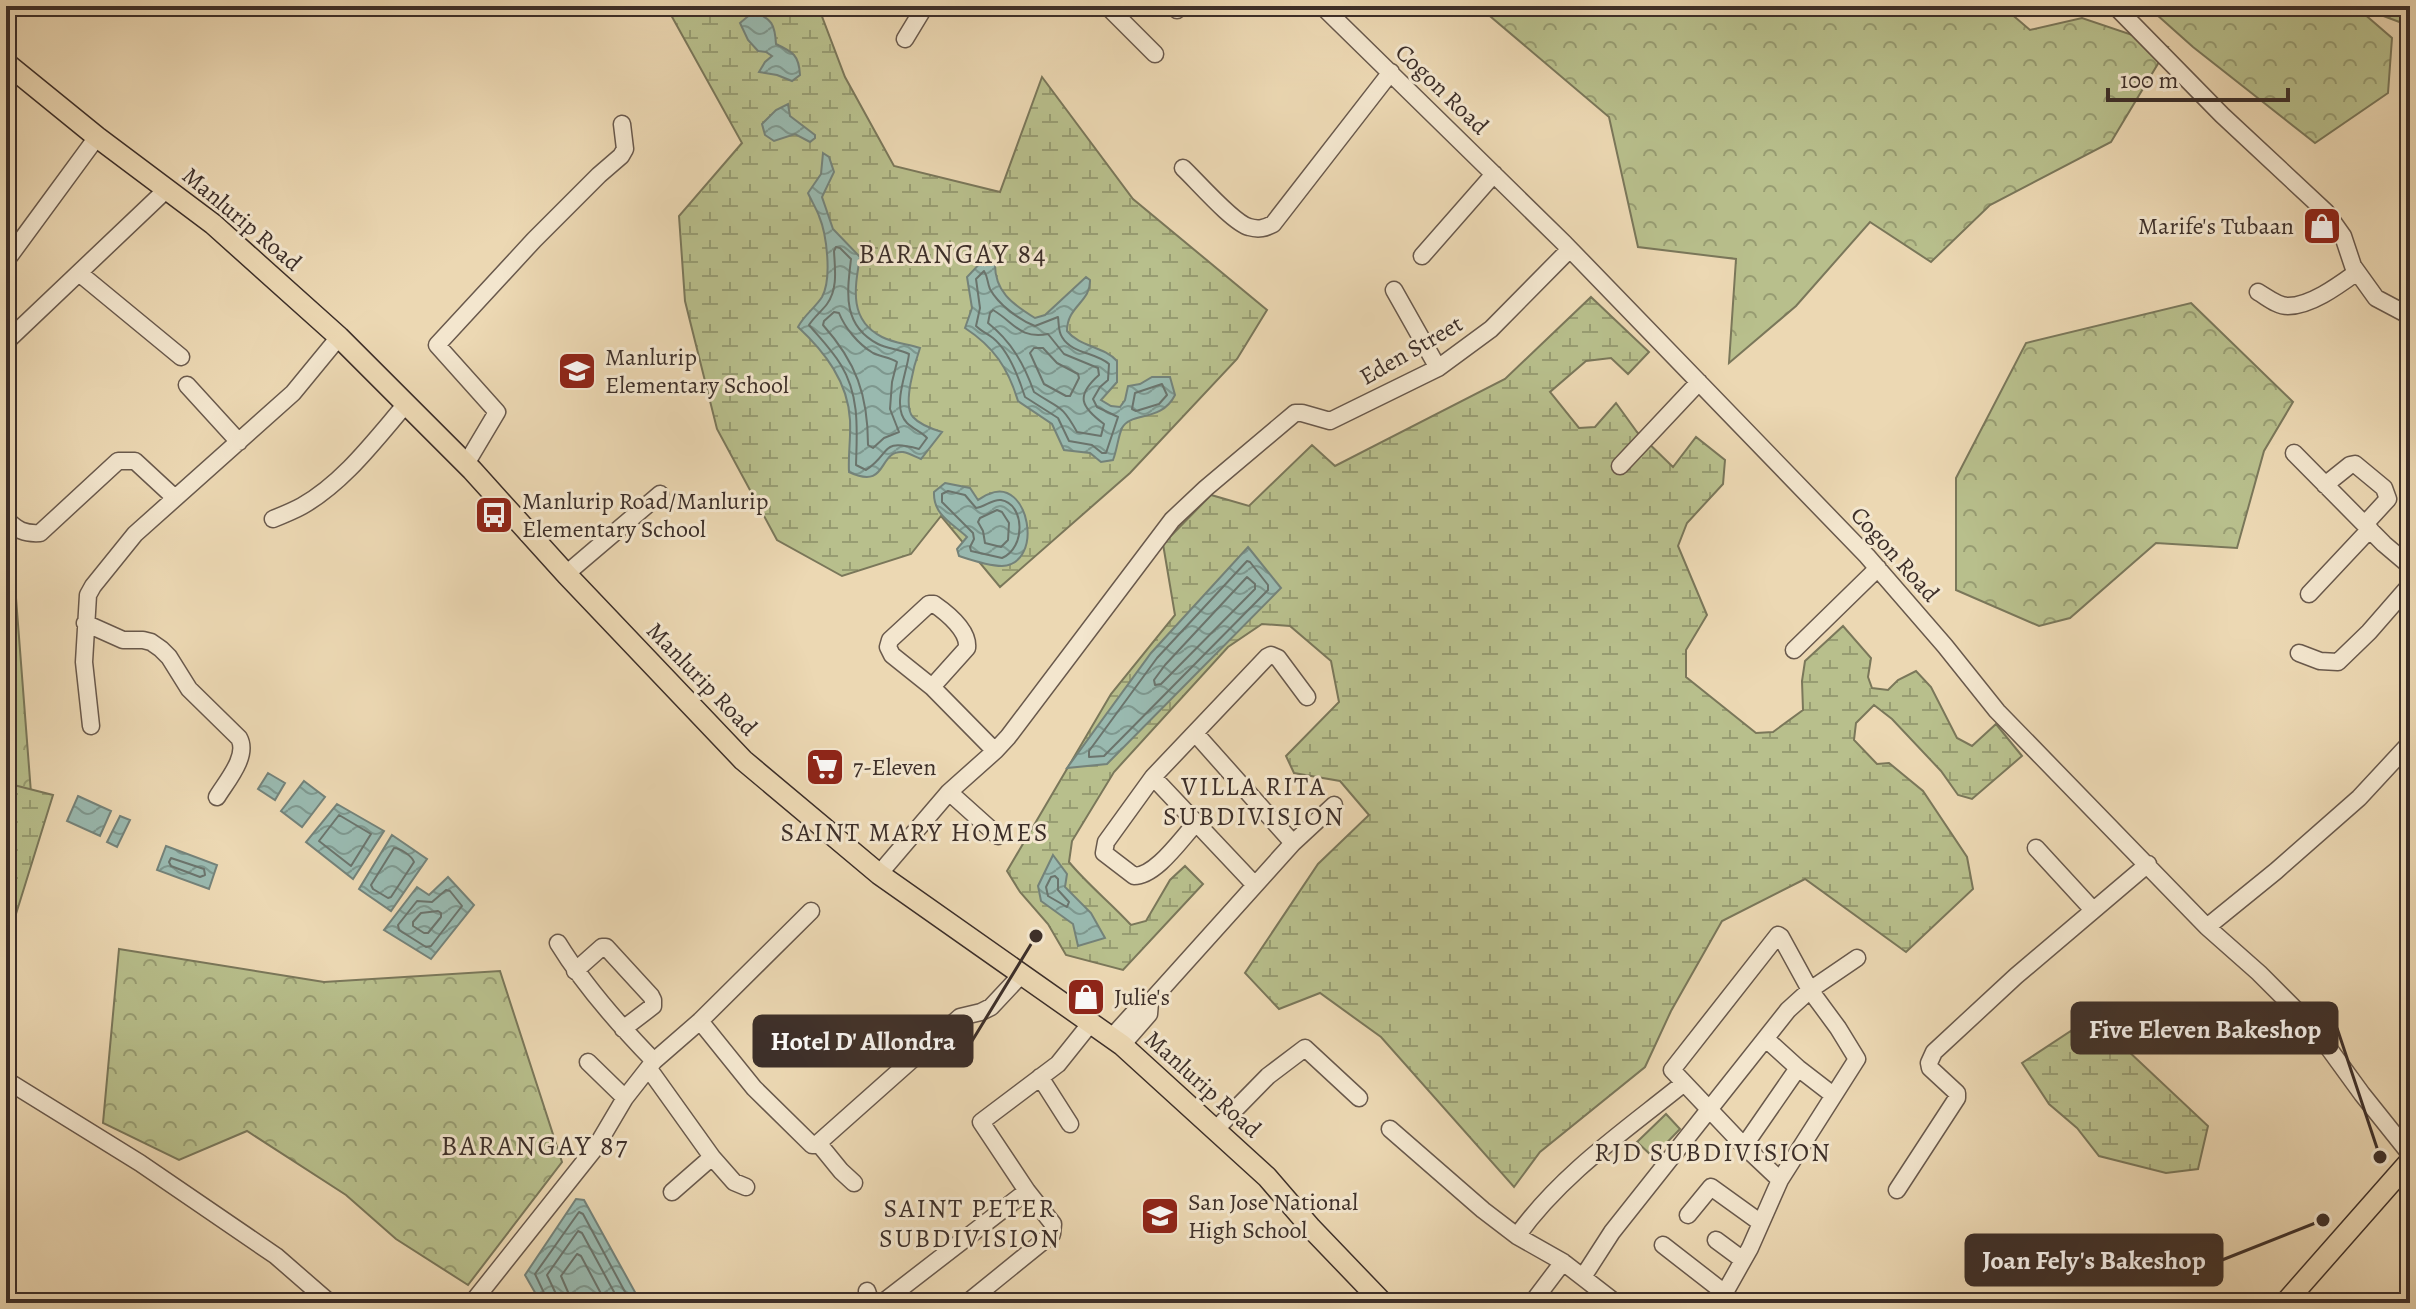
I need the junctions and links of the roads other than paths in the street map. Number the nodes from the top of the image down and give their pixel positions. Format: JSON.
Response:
{"nodes":[{"id":1,"x":925,"y":6,"type":"edge"},
{"id":2,"x":1107,"y":6,"type":"edge"},
{"id":3,"x":2115,"y":6,"type":"edge"},
{"id":4,"x":1324,"y":7,"type":"edge"},
{"id":5,"x":905,"y":39,"type":"dead end"},
{"id":6,"x":1155,"y":54,"type":"dead end"},
{"id":7,"x":6,"y":63,"type":"edge"},
{"id":8,"x":1391,"y":72,"type":"junction"},
{"id":9,"x":622,"y":124,"type":"dead end"},
{"id":10,"x":97,"y":137,"type":"junction"},
{"id":11,"x":1183,"y":168,"type":"dead end"},
{"id":12,"x":1494,"y":174,"type":"junction"},
{"id":13,"x":167,"y":189,"type":"junction"},
{"id":14,"x":1569,"y":250,"type":"junction"},
{"id":15,"x":1422,"y":256,"type":"dead end"},
{"id":16,"x":6,"y":261,"type":"edge"},
{"id":17,"x":2357,"y":272,"type":"junction"},
{"id":18,"x":79,"y":273,"type":"junction"},
{"id":19,"x":1394,"y":290,"type":"dead end"},
{"id":20,"x":2258,"y":292,"type":"dead end"},
{"id":21,"x":2410,"y":316,"type":"edge"},
{"id":22,"x":339,"y":337,"type":"junction"},
{"id":23,"x":6,"y":342,"type":"edge"},
{"id":24,"x":181,"y":357,"type":"dead end"},
{"id":25,"x":1438,"y":368,"type":"junction"},
{"id":26,"x":1699,"y":382,"type":"junction"},
{"id":27,"x":187,"y":385,"type":"dead end"},
{"id":28,"x":406,"y":404,"type":"junction"},
{"id":29,"x":239,"y":442,"type":"junction"},
{"id":30,"x":2294,"y":453,"type":"dead end"},
{"id":31,"x":466,"y":464,"type":"junction"},
{"id":32,"x":1620,"y":466,"type":"dead end"},
{"id":33,"x":2325,"y":485,"type":"junction"},
{"id":34,"x":660,"y":494,"type":"dead end"},
{"id":35,"x":175,"y":498,"type":"junction"},
{"id":36,"x":6,"y":519,"type":"edge"},
{"id":37,"x":273,"y":519,"type":"dead end"},
{"id":38,"x":2368,"y":526,"type":"junction"},
{"id":39,"x":2410,"y":566,"type":"edge"},
{"id":40,"x":1878,"y":568,"type":"junction"},
{"id":41,"x":566,"y":574,"type":"junction"},
{"id":42,"x":2410,"y":585,"type":"edge"},
{"id":43,"x":2309,"y":594,"type":"dead end"},
{"id":44,"x":85,"y":623,"type":"junction"},
{"id":45,"x":1794,"y":650,"type":"dead end"},
{"id":46,"x":2299,"y":653,"type":"dead end"},
{"id":47,"x":932,"y":687,"type":"junction"},
{"id":48,"x":1307,"y":697,"type":"dead end"},
{"id":49,"x":91,"y":726,"type":"dead end"},
{"id":50,"x":1195,"y":733,"type":"junction"},
{"id":51,"x":2410,"y":743,"type":"edge"},
{"id":52,"x":995,"y":751,"type":"junction"},
{"id":53,"x":1153,"y":777,"type":"junction"},
{"id":54,"x":949,"y":792,"type":"junction"},
{"id":55,"x":217,"y":797,"type":"dead end"},
{"id":56,"x":1334,"y":805,"type":"dead end"},
{"id":57,"x":1196,"y":823,"type":"junction"},
{"id":58,"x":998,"y":836,"type":"dead end"},
{"id":59,"x":1293,"y":843,"type":"junction"},
{"id":60,"x":2036,"y":848,"type":"dead end"},
{"id":61,"x":2148,"y":864,"type":"junction"},
{"id":62,"x":879,"y":874,"type":"junction"},
{"id":63,"x":1254,"y":884,"type":"junction"},
{"id":64,"x":2093,"y":910,"type":"junction"},
{"id":65,"x":811,"y":911,"type":"dead end"},
{"id":66,"x":2207,"y":927,"type":"junction"},
{"id":67,"x":558,"y":943,"type":"dead end"},
{"id":68,"x":1857,"y":958,"type":"dead end"},
{"id":69,"x":575,"y":971,"type":"junction"},
{"id":70,"x":1021,"y":975,"type":"junction"},
{"id":71,"x":1810,"y":990,"type":"junction"},
{"id":72,"x":700,"y":1021,"type":"junction"},
{"id":73,"x":1090,"y":1024,"type":"junction"},
{"id":74,"x":623,"y":1029,"type":"junction"},
{"id":75,"x":1766,"y":1039,"type":"junction"},
{"id":76,"x":1117,"y":1042,"type":"junction"},
{"id":77,"x":588,"y":1062,"type":"dead end"},
{"id":78,"x":652,"y":1065,"type":"junction"},
{"id":79,"x":1798,"y":1068,"type":"junction"},
{"id":80,"x":1040,"y":1077,"type":"junction"},
{"id":81,"x":6,"y":1080,"type":"edge"},
{"id":82,"x":1684,"y":1083,"type":"junction"},
{"id":83,"x":1833,"y":1095,"type":"junction"},
{"id":84,"x":625,"y":1098,"type":"junction"},
{"id":85,"x":1359,"y":1098,"type":"dead end"},
{"id":86,"x":1710,"y":1108,"type":"junction"},
{"id":87,"x":1070,"y":1124,"type":"dead end"},
{"id":88,"x":1216,"y":1129,"type":"junction"},
{"id":89,"x":1390,"y":1129,"type":"dead end"},
{"id":90,"x":819,"y":1144,"type":"junction"},
{"id":91,"x":1744,"y":1146,"type":"junction"},
{"id":92,"x":2410,"y":1154,"type":"edge"},
{"id":93,"x":712,"y":1157,"type":"junction"},
{"id":94,"x":2410,"y":1161,"type":"edge"},
{"id":95,"x":1780,"y":1180,"type":"junction"},
{"id":96,"x":854,"y":1183,"type":"dead end"},
{"id":97,"x":746,"y":1187,"type":"dead end"},
{"id":98,"x":1897,"y":1190,"type":"dead end"},
{"id":99,"x":1027,"y":1191,"type":"junction"},
{"id":100,"x":672,"y":1192,"type":"dead end"},
{"id":101,"x":1688,"y":1215,"type":"dead end"},
{"id":102,"x":1761,"y":1223,"type":"junction"},
{"id":103,"x":1517,"y":1236,"type":"junction"},
{"id":104,"x":1716,"y":1240,"type":"dead end"},
{"id":105,"x":1663,"y":1245,"type":"dead end"},
{"id":106,"x":1743,"y":1260,"type":"junction"},
{"id":107,"x":1563,"y":1262,"type":"junction"},
{"id":108,"x":1583,"y":1277,"type":"junction"},
{"id":109,"x":1722,"y":1298,"type":"edge"},
{"id":110,"x":330,"y":1303,"type":"edge"},
{"id":111,"x":472,"y":1303,"type":"edge"},
{"id":112,"x":882,"y":1303,"type":"edge"},
{"id":113,"x":967,"y":1303,"type":"edge"},
{"id":114,"x":1383,"y":1303,"type":"edge"},
{"id":115,"x":1532,"y":1303,"type":"edge"},
{"id":116,"x":1616,"y":1303,"type":"edge"},
{"id":117,"x":2285,"y":1303,"type":"edge"}],
"edges":[{"from":1,"to":5,"type":"street"},
{"from":2,"to":6,"type":"street"},
{"from":3,"to":17,"type":"street"},
{"from":4,"to":8,"type":"street","name":"Cogon Road"},
{"from":7,"to":10,"type":"main road","name":"Manlurip Road"},
{"from":8,"to":11,"type":"street"},
{"from":8,"to":12,"type":"street","name":"Cogon Road"},
{"from":9,"to":31,"type":"street"},
{"from":10,"to":13,"type":"main road","name":"Manlurip Road"},
{"from":10,"to":16,"type":"street"},
{"from":12,"to":14,"type":"street","name":"Cogon Road"},
{"from":12,"to":15,"type":"street"},
{"from":13,"to":18,"type":"street"},
{"from":13,"to":22,"type":"main road","name":"Manlurip Road"},
{"from":14,"to":25,"type":"street","name":"Eden Street"},
{"from":14,"to":26,"type":"street","name":"Cogon Road"},
{"from":17,"to":20,"type":"street"},
{"from":17,"to":21,"type":"street"},
{"from":18,"to":23,"type":"street"},
{"from":18,"to":24,"type":"street"},
{"from":19,"to":25,"type":"street"},
{"from":22,"to":28,"type":"main road","name":"Manlurip Road"},
{"from":22,"to":29,"type":"street"},
{"from":25,"to":52,"type":"street","name":"Eden Street"},
{"from":26,"to":32,"type":"street"},
{"from":26,"to":40,"type":"street","name":"Cogon Road"},
{"from":27,"to":29,"type":"street"},
{"from":28,"to":31,"type":"main road","name":"Manlurip Road"},
{"from":28,"to":37,"type":"street"},
{"from":29,"to":35,"type":"street"},
{"from":30,"to":33,"type":"street"},
{"from":31,"to":41,"type":"main road","name":"Manlurip Road"},
{"from":33,"to":38,"type":"street"},
{"from":33,"to":38,"type":"street"},
{"from":34,"to":41,"type":"street"},
{"from":35,"to":36,"type":"street"},
{"from":35,"to":44,"type":"street"},
{"from":38,"to":39,"type":"street"},
{"from":38,"to":43,"type":"street"},
{"from":40,"to":45,"type":"street"},
{"from":40,"to":61,"type":"street","name":"Cogon Road"},
{"from":41,"to":62,"type":"main road","name":"Manlurip Road"},
{"from":42,"to":46,"type":"street"},
{"from":44,"to":49,"type":"street"},
{"from":44,"to":55,"type":"street"},
{"from":47,"to":47,"type":"street"},
{"from":47,"to":52,"type":"street"},
{"from":48,"to":50,"type":"street"},
{"from":50,"to":53,"type":"street"},
{"from":50,"to":59,"type":"street"},
{"from":51,"to":66,"type":"street"},
{"from":52,"to":54,"type":"street"},
{"from":53,"to":57,"type":"street"},
{"from":53,"to":57,"type":"street"},
{"from":54,"to":58,"type":"street"},
{"from":54,"to":62,"type":"street"},
{"from":56,"to":59,"type":"street"},
{"from":57,"to":63,"type":"street"},
{"from":59,"to":63,"type":"street"},
{"from":60,"to":64,"type":"street"},
{"from":61,"to":64,"type":"street"},
{"from":61,"to":66,"type":"street","name":"Cogon Road"},
{"from":62,"to":70,"type":"main road","name":"Manlurip Road"},
{"from":63,"to":76,"type":"street"},
{"from":64,"to":98,"type":"street"},
{"from":65,"to":72,"type":"street"},
{"from":66,"to":92,"type":"street","name":"Cogon Road"},
{"from":67,"to":69,"type":"street"},
{"from":68,"to":71,"type":"street"},
{"from":69,"to":74,"type":"street"},
{"from":69,"to":74,"type":"street"},
{"from":70,"to":73,"type":"main road","name":"Manlurip Road"},
{"from":70,"to":90,"type":"street"},
{"from":71,"to":75,"type":"street"},
{"from":71,"to":82,"type":"street"},
{"from":71,"to":83,"type":"street"},
{"from":72,"to":78,"type":"street"},
{"from":72,"to":90,"type":"street"},
{"from":73,"to":76,"type":"main road","name":"Manlurip Road"},
{"from":73,"to":80,"type":"street"},
{"from":74,"to":78,"type":"street"},
{"from":75,"to":79,"type":"street"},
{"from":75,"to":86,"type":"street"},
{"from":76,"to":88,"type":"main road","name":"Manlurip Road"},
{"from":77,"to":84,"type":"street"},
{"from":78,"to":84,"type":"street"},
{"from":78,"to":93,"type":"street"},
{"from":79,"to":83,"type":"street"},
{"from":79,"to":91,"type":"street"},
{"from":80,"to":87,"type":"street"},
{"from":80,"to":99,"type":"street"},
{"from":81,"to":110,"type":"street"},
{"from":82,"to":86,"type":"street"},
{"from":82,"to":103,"type":"street"},
{"from":83,"to":95,"type":"street"},
{"from":84,"to":111,"type":"street"},
{"from":85,"to":88,"type":"street"},
{"from":86,"to":91,"type":"street"},
{"from":86,"to":108,"type":"street"},
{"from":88,"to":114,"type":"main road","name":"Manlurip Road"},
{"from":89,"to":103,"type":"street"},
{"from":90,"to":96,"type":"street"},
{"from":91,"to":95,"type":"street"},
{"from":93,"to":97,"type":"street"},
{"from":93,"to":100,"type":"street"},
{"from":94,"to":117,"type":"main road"},
{"from":95,"to":102,"type":"street"},
{"from":99,"to":112,"type":"street"},
{"from":99,"to":113,"type":"street"},
{"from":101,"to":102,"type":"street"},
{"from":102,"to":106,"type":"street"},
{"from":103,"to":107,"type":"street"},
{"from":104,"to":106,"type":"street"},
{"from":105,"to":109,"type":"street"},
{"from":106,"to":109,"type":"street"},
{"from":107,"to":108,"type":"street"},
{"from":107,"to":115,"type":"street"},
{"from":108,"to":116,"type":"street"}]}
